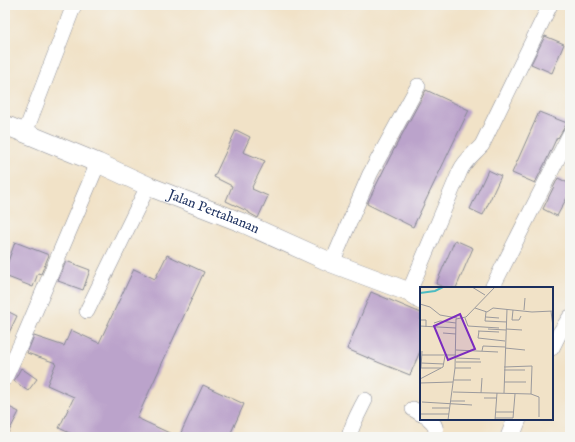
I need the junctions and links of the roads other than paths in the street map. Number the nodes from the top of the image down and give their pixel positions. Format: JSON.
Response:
{"nodes":[{"id":1,"x":74,"y":5,"type":"edge"},
{"id":2,"x":550,"y":5,"type":"edge"},
{"id":3,"x":418,"y":86,"type":"dead end"},
{"id":4,"x":5,"y":125,"type":"edge"},
{"id":5,"x":25,"y":133,"type":"junction"},
{"id":6,"x":570,"y":134,"type":"edge"},
{"id":7,"x":98,"y":163,"type":"junction"},
{"id":8,"x":148,"y":186,"type":"junction"},
{"id":9,"x":332,"y":263,"type":"junction"},
{"id":10,"x":493,"y":287,"type":"edge"},
{"id":11,"x":415,"y":296,"type":"edge"},
{"id":12,"x":87,"y":310,"type":"dead end"},
{"id":13,"x":570,"y":317,"type":"edge"},
{"id":14,"x":553,"y":346,"type":"edge"},
{"id":15,"x":5,"y":378,"type":"edge"},
{"id":16,"x":365,"y":400,"type":"dead end"},
{"id":17,"x":430,"y":420,"type":"edge"},
{"id":18,"x":517,"y":420,"type":"edge"},
{"id":19,"x":349,"y":437,"type":"edge"},
{"id":20,"x":436,"y":437,"type":"edge"},
{"id":21,"x":510,"y":437,"type":"edge"}],
"edges":[{"from":1,"to":5,"type":"street"},
{"from":2,"to":11,"type":"street"},
{"from":3,"to":9,"type":"street"},
{"from":4,"to":5,"type":"main road","name":"Jalan Pertahanan"},
{"from":5,"to":7,"type":"main road","name":"Jalan Pertahanan"},
{"from":6,"to":10,"type":"street"},
{"from":7,"to":8,"type":"main road","name":"Jalan Pertahanan"},
{"from":7,"to":15,"type":"street"},
{"from":8,"to":9,"type":"main road","name":"Jalan Pertahanan"},
{"from":8,"to":12,"type":"street"},
{"from":9,"to":11,"type":"main road","name":"Jalan Pertahanan"},
{"from":13,"to":14,"type":"street"},
{"from":16,"to":19,"type":"street"},
{"from":17,"to":20,"type":"street"},
{"from":18,"to":21,"type":"main road"}]}
